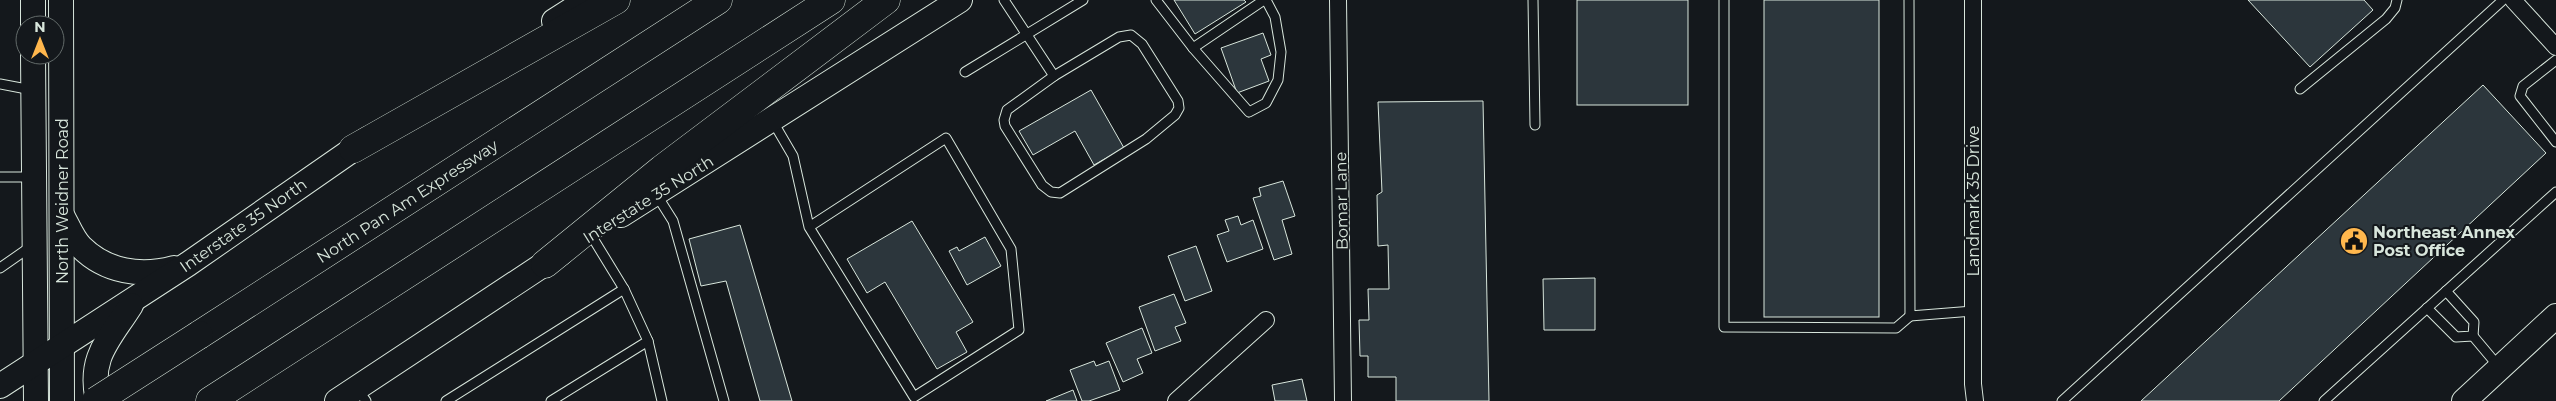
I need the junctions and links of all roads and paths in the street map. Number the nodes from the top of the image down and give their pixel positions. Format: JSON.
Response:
{"nodes":[{"id":1,"x":33,"y":0,"type":"edge"},
{"id":2,"x":61,"y":0,"type":"edge"},
{"id":3,"x":587,"y":0,"type":"edge"},
{"id":4,"x":616,"y":0,"type":"edge"},
{"id":5,"x":718,"y":0,"type":"edge"},
{"id":6,"x":831,"y":0,"type":"edge"},
{"id":7,"x":886,"y":0,"type":"edge"},
{"id":8,"x":960,"y":0,"type":"edge"},
{"id":9,"x":1004,"y":0,"type":"edge"},
{"id":10,"x":1083,"y":0,"type":"edge"},
{"id":11,"x":1156,"y":0,"type":"edge"},
{"id":12,"x":1265,"y":0,"type":"edge"},
{"id":13,"x":1338,"y":0,"type":"edge"},
{"id":14,"x":1533,"y":0,"type":"edge"},
{"id":15,"x":1724,"y":0,"type":"edge"},
{"id":16,"x":1908,"y":0,"type":"edge"},
{"id":17,"x":1973,"y":0,"type":"edge"},
{"id":18,"x":2397,"y":0,"type":"edge"},
{"id":19,"x":2503,"y":0,"type":"edge"},
{"id":20,"x":2513,"y":0,"type":"edge"},
{"id":21,"x":33,"y":15,"type":"edge"},
{"id":22,"x":1027,"y":36,"type":"junction"},
{"id":23,"x":2556,"y":47,"type":"edge"},
{"id":24,"x":1193,"y":48,"type":"junction"},
{"id":25,"x":2556,"y":60,"type":"edge"},
{"id":26,"x":33,"y":65,"type":"edge"},
{"id":27,"x":965,"y":72,"type":"dead end"},
{"id":28,"x":1054,"y":76,"type":"junction"},
{"id":29,"x":0,"y":84,"type":"edge"},
{"id":30,"x":2300,"y":89,"type":"dead end"},
{"id":31,"x":34,"y":90,"type":"junction"},
{"id":32,"x":771,"y":120,"type":"junction"},
{"id":33,"x":1535,"y":125,"type":"dead end"},
{"id":34,"x":2556,"y":142,"type":"edge"},
{"id":35,"x":352,"y":149,"type":"junction"},
{"id":36,"x":0,"y":177,"type":"edge"},
{"id":37,"x":34,"y":177,"type":"junction"},
{"id":38,"x":2556,"y":192,"type":"edge"},
{"id":39,"x":655,"y":193,"type":"junction"},
{"id":40,"x":62,"y":216,"type":"junction"},
{"id":41,"x":809,"y":227,"type":"junction"},
{"id":42,"x":591,"y":235,"type":"junction"},
{"id":43,"x":34,"y":244,"type":"junction"},
{"id":44,"x":188,"y":264,"type":"junction"},
{"id":45,"x":545,"y":264,"type":"junction"},
{"id":46,"x":0,"y":268,"type":"edge"},
{"id":47,"x":624,"y":289,"type":"junction"},
{"id":48,"x":2446,"y":291,"type":"junction"},
{"id":49,"x":136,"y":298,"type":"junction"},
{"id":50,"x":2427,"y":308,"type":"junction"},
{"id":51,"x":1973,"y":311,"type":"junction"},
{"id":52,"x":1910,"y":316,"type":"junction"},
{"id":53,"x":2556,"y":316,"type":"edge"},
{"id":54,"x":1266,"y":320,"type":"dead end"},
{"id":55,"x":2473,"y":336,"type":"junction"},
{"id":56,"x":648,"y":341,"type":"junction"},
{"id":57,"x":63,"y":346,"type":"junction"},
{"id":58,"x":35,"y":364,"type":"junction"},
{"id":59,"x":2500,"y":368,"type":"junction"},
{"id":60,"x":0,"y":386,"type":"edge"},
{"id":61,"x":362,"y":394,"type":"edge"},
{"id":62,"x":219,"y":396,"type":"edge"},
{"id":63,"x":36,"y":401,"type":"edge"},
{"id":64,"x":62,"y":401,"type":"edge"},
{"id":65,"x":97,"y":401,"type":"edge"},
{"id":66,"x":337,"y":401,"type":"edge"},
{"id":67,"x":446,"y":401,"type":"edge"},
{"id":68,"x":551,"y":401,"type":"edge"},
{"id":69,"x":662,"y":401,"type":"edge"},
{"id":70,"x":724,"y":401,"type":"edge"},
{"id":71,"x":1176,"y":401,"type":"edge"},
{"id":72,"x":1343,"y":401,"type":"edge"},
{"id":73,"x":1976,"y":401,"type":"edge"},
{"id":74,"x":2062,"y":401,"type":"edge"},
{"id":75,"x":2324,"y":401,"type":"edge"},
{"id":76,"x":2464,"y":401,"type":"edge"}],
"edges":[{"from":1,"to":21,"type":"main road"},
{"from":2,"to":40,"type":"main road","name":"North Weidner Road"},
{"from":3,"to":35,"type":"main road","name":"Interstate 35 North"},
{"from":4,"to":35,"type":"highway"},
{"from":5,"to":65,"type":"highway","name":"North Pan Am Expressway","bridge":true},
{"from":6,"to":62,"type":"highway"},
{"from":7,"to":45,"type":"highway"},
{"from":8,"to":32,"type":"main road","name":"Interstate 35 North"},
{"from":9,"to":22,"type":"lane"},
{"from":10,"to":22,"type":"lane"},
{"from":11,"to":24,"type":"lane"},
{"from":12,"to":24,"type":"lane"},
{"from":12,"to":24,"type":"lane"},
{"from":13,"to":72,"type":"street","name":"Bomar Lane"},
{"from":14,"to":33,"type":"lane"},
{"from":15,"to":52,"type":"lane"},
{"from":16,"to":52,"type":"lane"},
{"from":17,"to":51,"type":"street","name":"Landmark 35 Drive"},
{"from":18,"to":30,"type":"lane"},
{"from":19,"to":74,"type":"lane"},
{"from":20,"to":23,"type":"street"},
{"from":22,"to":27,"type":"lane"},
{"from":22,"to":28,"type":"lane"},
{"from":25,"to":34,"type":"lane"},
{"from":26,"to":31,"type":"main road","name":"North Weidner Road"},
{"from":28,"to":28,"type":"lane"},
{"from":29,"to":31,"type":"lane"},
{"from":31,"to":37,"type":"main road","name":"North Weidner Road"},
{"from":32,"to":39,"type":"main road","name":"Interstate 35 North"},
{"from":32,"to":41,"type":"lane"},
{"from":35,"to":44,"type":"main road","name":"Interstate 35 North"},
{"from":36,"to":37,"type":"lane"},
{"from":37,"to":43,"type":"main road","name":"North Weidner Road"},
{"from":38,"to":48,"type":"lane"},
{"from":39,"to":42,"type":"main road","name":"Interstate 35 North"},
{"from":39,"to":70,"type":"lane"},
{"from":40,"to":44,"type":"main road"},
{"from":40,"to":57,"type":"main road","name":"North Weidner Road"},
{"from":41,"to":41,"type":"lane"},
{"from":42,"to":45,"type":"main road","name":"Interstate 35 North"},
{"from":42,"to":47,"type":"lane"},
{"from":43,"to":46,"type":"lane"},
{"from":43,"to":58,"type":"main road","name":"North Weidner Road"},
{"from":44,"to":49,"type":"main road","name":"Interstate 35 North"},
{"from":45,"to":61,"type":"main road","name":"Interstate 35 North"},
{"from":47,"to":56,"type":"lane"},
{"from":47,"to":67,"type":"lane"},
{"from":48,"to":50,"type":"lane"},
{"from":48,"to":55,"type":"lane"},
{"from":49,"to":57,"type":"main road","name":"Interstate 35 North"},
{"from":49,"to":65,"type":"main road"},
{"from":50,"to":55,"type":"lane"},
{"from":50,"to":75,"type":"lane"},
{"from":51,"to":52,"type":"lane"},
{"from":51,"to":73,"type":"street","name":"Landmark 35 Drive"},
{"from":53,"to":59,"type":"main road"},
{"from":54,"to":71,"type":"street"},
{"from":55,"to":59,"type":"lane"},
{"from":56,"to":68,"type":"lane"},
{"from":56,"to":69,"type":"lane"},
{"from":57,"to":58,"type":"main road","name":"Interstate 35 North"},
{"from":57,"to":64,"type":"main road","name":"North Weidner Road"},
{"from":58,"to":60,"type":"main road","name":"Interstate 35 North"},
{"from":58,"to":63,"type":"main road","name":"North Weidner Road"},
{"from":59,"to":76,"type":"main road"},
{"from":61,"to":66,"type":"main road","name":"Interstate 35 North"}]}
